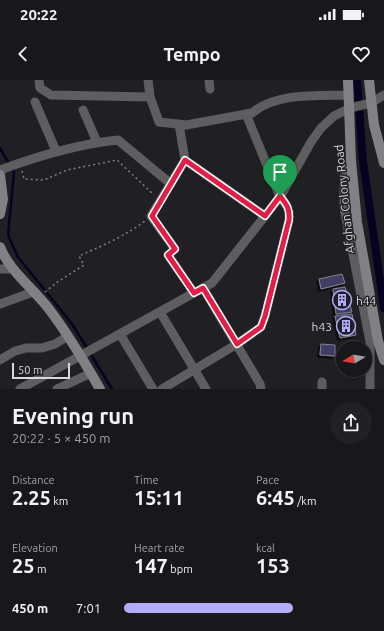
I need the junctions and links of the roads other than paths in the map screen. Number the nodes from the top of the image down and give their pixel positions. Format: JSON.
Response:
{"nodes":[{"id":1,"x":39,"y":80,"type":"edge"},
{"id":2,"x":148,"y":80,"type":"edge"},
{"id":3,"x":348,"y":80,"type":"edge"},
{"id":4,"x":369,"y":80,"type":"edge"},
{"id":5,"x":349,"y":95,"type":"junction"},
{"id":6,"x":384,"y":95,"type":"edge"},
{"id":7,"x":150,"y":97,"type":"junction"},
{"id":8,"x":35,"y":102,"type":"dead end"},
{"id":9,"x":368,"y":104,"type":"junction"},
{"id":10,"x":352,"y":108,"type":"junction"},
{"id":11,"x":84,"y":110,"type":"dead end"},
{"id":12,"x":246,"y":114,"type":"junction"},
{"id":13,"x":179,"y":124,"type":"junction"},
{"id":14,"x":97,"y":142,"type":"junction"},
{"id":15,"x":56,"y":151,"type":"junction"},
{"id":16,"x":185,"y":160,"type":"junction"},
{"id":17,"x":350,"y":161,"type":"junction"},
{"id":18,"x":384,"y":163,"type":"edge"},
{"id":19,"x":0,"y":170,"type":"edge"},
{"id":20,"x":0,"y":175,"type":"edge"},
{"id":21,"x":171,"y":184,"type":"junction"},
{"id":22,"x":280,"y":196,"type":"junction"},
{"id":23,"x":0,"y":214,"type":"edge"},
{"id":24,"x":265,"y":216,"type":"junction"},
{"id":25,"x":0,"y":247,"type":"edge"},
{"id":26,"x":0,"y":269,"type":"edge"},
{"id":27,"x":13,"y":269,"type":"junction"},
{"id":28,"x":203,"y":288,"type":"junction"},
{"id":29,"x":33,"y":292,"type":"junction"},
{"id":30,"x":194,"y":293,"type":"junction"},
{"id":31,"x":0,"y":304,"type":"edge"},
{"id":32,"x":160,"y":312,"type":"junction"},
{"id":33,"x":120,"y":334,"type":"junction"},
{"id":34,"x":68,"y":336,"type":"junction"},
{"id":35,"x":237,"y":344,"type":"junction"},
{"id":36,"x":86,"y":353,"type":"junction"},
{"id":37,"x":0,"y":360,"type":"edge"},
{"id":38,"x":384,"y":360,"type":"edge"},
{"id":39,"x":195,"y":369,"type":"junction"},
{"id":40,"x":91,"y":373,"type":"junction"},
{"id":41,"x":20,"y":389,"type":"edge"},
{"id":42,"x":57,"y":389,"type":"edge"},
{"id":43,"x":100,"y":389,"type":"edge"},
{"id":44,"x":153,"y":389,"type":"edge"},
{"id":45,"x":162,"y":389,"type":"edge"},
{"id":46,"x":206,"y":389,"type":"edge"},
{"id":47,"x":261,"y":389,"type":"edge"},
{"id":48,"x":370,"y":389,"type":"edge"}],
"edges":[{"from":1,"to":7,"type":"street"},
{"from":2,"to":7,"type":"street"},
{"from":3,"to":5,"type":"main road","name":"Afghan Colony Road"},
{"from":4,"to":9,"type":"main road"},
{"from":5,"to":10,"type":"main road","name":"Afghan Colony Road"},
{"from":5,"to":12,"type":"street"},
{"from":6,"to":9,"type":"street"},
{"from":7,"to":13,"type":"street"},
{"from":8,"to":15,"type":"street"},
{"from":9,"to":10,"type":"street"},
{"from":9,"to":18,"type":"main road"},
{"from":10,"to":17,"type":"main road","name":"Afghan Colony Road"},
{"from":10,"to":22,"type":"street"},
{"from":11,"to":14,"type":"street"},
{"from":12,"to":13,"type":"street"},
{"from":12,"to":22,"type":"street"},
{"from":13,"to":16,"type":"street"},
{"from":14,"to":15,"type":"street"},
{"from":14,"to":21,"type":"street"},
{"from":15,"to":19,"type":"street"},
{"from":16,"to":21,"type":"street"},
{"from":16,"to":24,"type":"street"},
{"from":17,"to":38,"type":"main road","name":"Afghan Colony Road"},
{"from":17,"to":48,"type":"street"},
{"from":20,"to":23,"type":"main road"},
{"from":21,"to":30,"type":"street"},
{"from":22,"to":24,"type":"street"},
{"from":22,"to":35,"type":"street"},
{"from":24,"to":28,"type":"street"},
{"from":25,"to":27,"type":"main road"},
{"from":26,"to":27,"type":"street"},
{"from":27,"to":29,"type":"main road"},
{"from":28,"to":30,"type":"street"},
{"from":28,"to":35,"type":"street"},
{"from":29,"to":31,"type":"street"},
{"from":29,"to":34,"type":"main road"},
{"from":30,"to":32,"type":"street"},
{"from":32,"to":33,"type":"street"},
{"from":32,"to":39,"type":"street"},
{"from":33,"to":36,"type":"street"},
{"from":33,"to":44,"type":"street"},
{"from":34,"to":36,"type":"main road"},
{"from":34,"to":37,"type":"street"},
{"from":35,"to":39,"type":"street"},
{"from":35,"to":47,"type":"street"},
{"from":36,"to":40,"type":"main road"},
{"from":36,"to":41,"type":"street"},
{"from":39,"to":45,"type":"street"},
{"from":39,"to":46,"type":"street"},
{"from":40,"to":42,"type":"street"},
{"from":40,"to":43,"type":"main road"}]}
